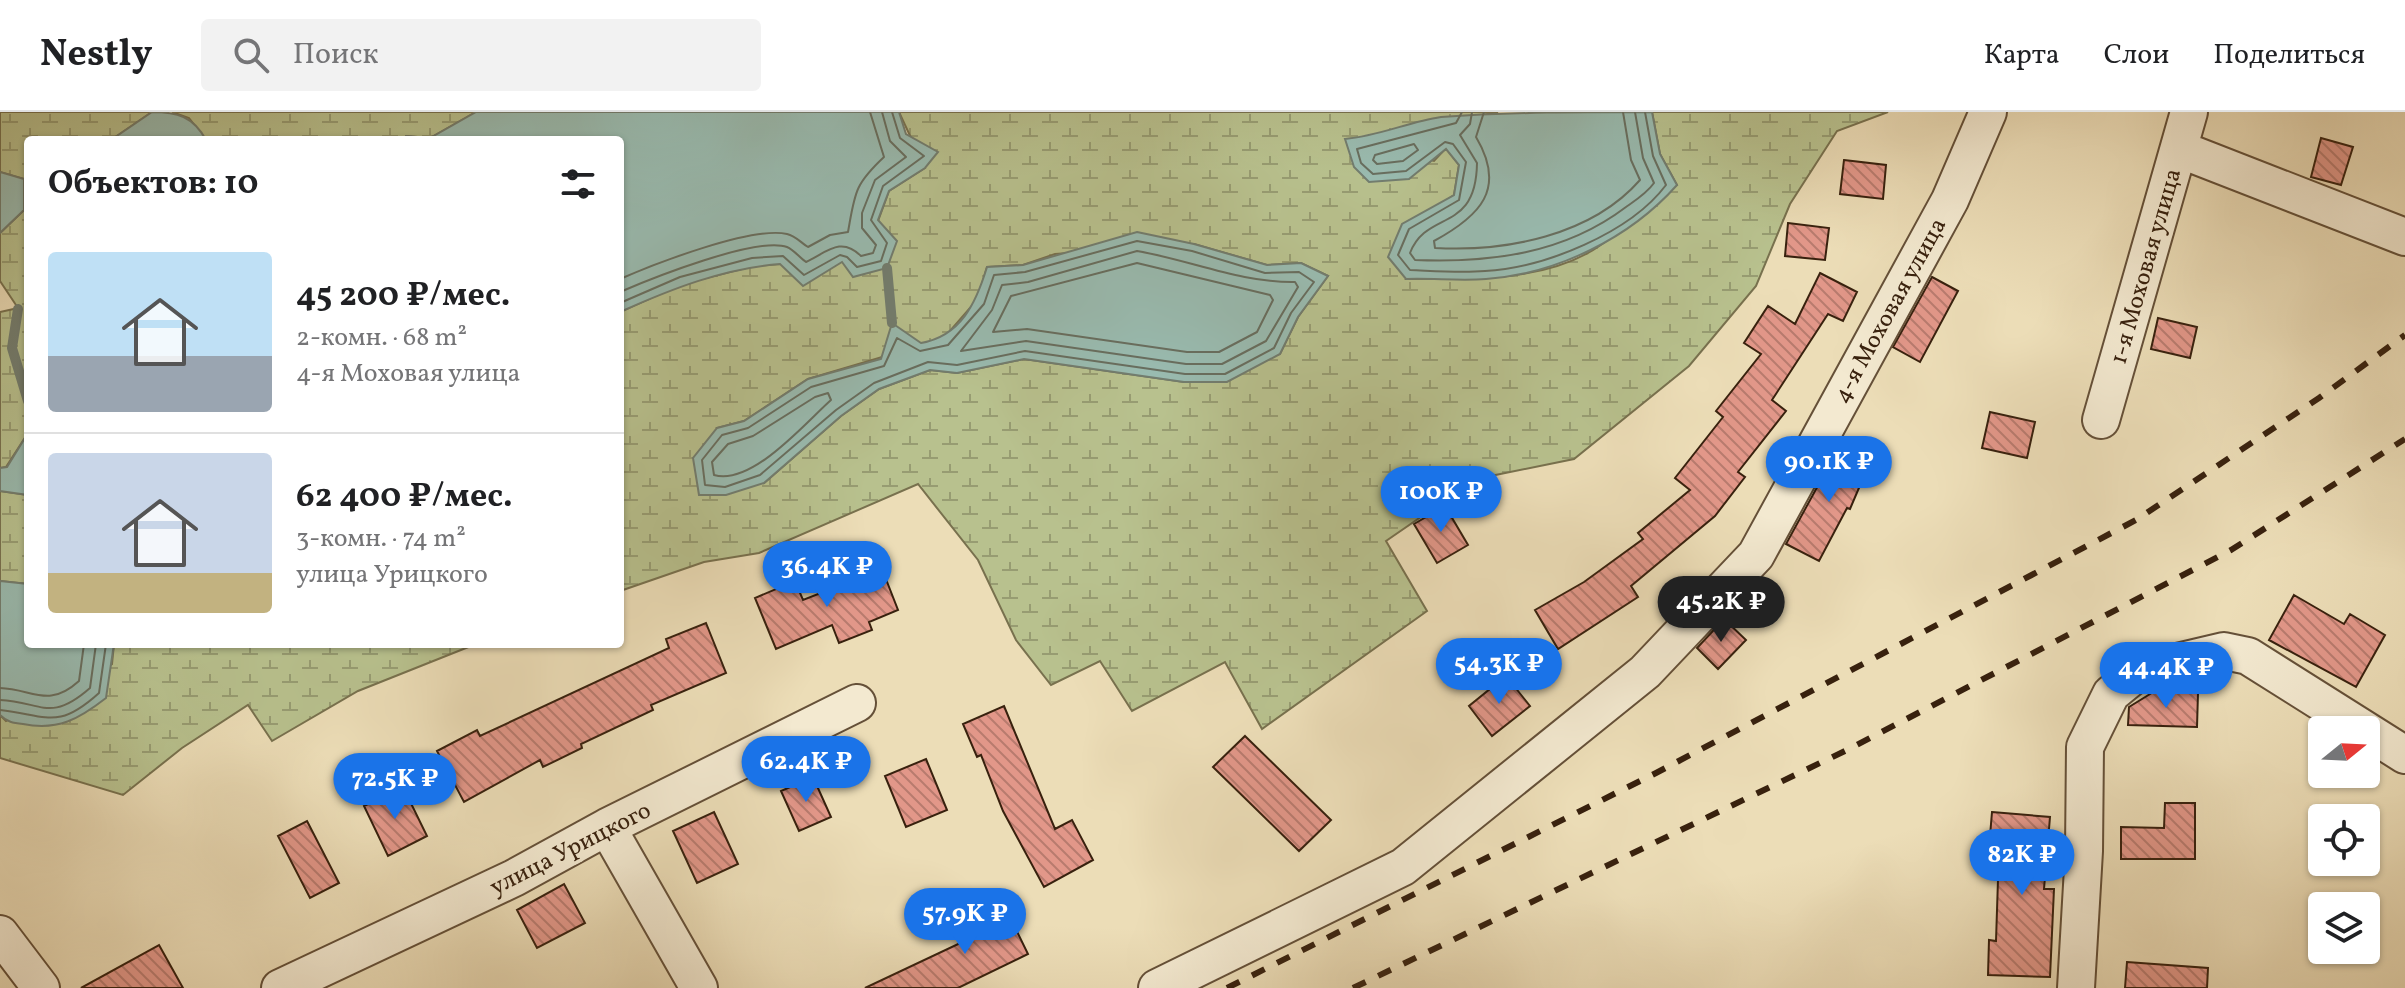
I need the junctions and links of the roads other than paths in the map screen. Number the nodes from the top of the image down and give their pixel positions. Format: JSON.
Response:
{"nodes":[{"id":1,"x":1988,"y":112,"type":"edge"},
{"id":2,"x":2189,"y":112,"type":"edge"},
{"id":3,"x":2179,"y":149,"type":"junction"},
{"id":4,"x":2405,"y":237,"type":"edge"},
{"id":5,"x":2101,"y":420,"type":"dead end"},
{"id":6,"x":857,"y":703,"type":"dead end"},
{"id":7,"x":2405,"y":755,"type":"edge"},
{"id":8,"x":607,"y":827,"type":"junction"},
{"id":9,"x":0,"y":934,"type":"edge"},
{"id":10,"x":41,"y":988,"type":"edge"},
{"id":11,"x":280,"y":988,"type":"edge"},
{"id":12,"x":699,"y":988,"type":"edge"},
{"id":13,"x":1157,"y":988,"type":"edge"},
{"id":14,"x":2076,"y":988,"type":"edge"}],
"edges":[{"from":1,"to":13,"type":"street","name":"4-я Моховая улица"},
{"from":2,"to":3,"type":"street","name":"1-я Моховая улица"},
{"from":3,"to":4,"type":"street"},
{"from":3,"to":5,"type":"street","name":"1-я Моховая улица"},
{"from":6,"to":8,"type":"street","name":"улица Урицкого"},
{"from":7,"to":14,"type":"street"},
{"from":8,"to":11,"type":"street","name":"улица Урицкого"},
{"from":8,"to":12,"type":"street"},
{"from":9,"to":10,"type":"street"}]}
